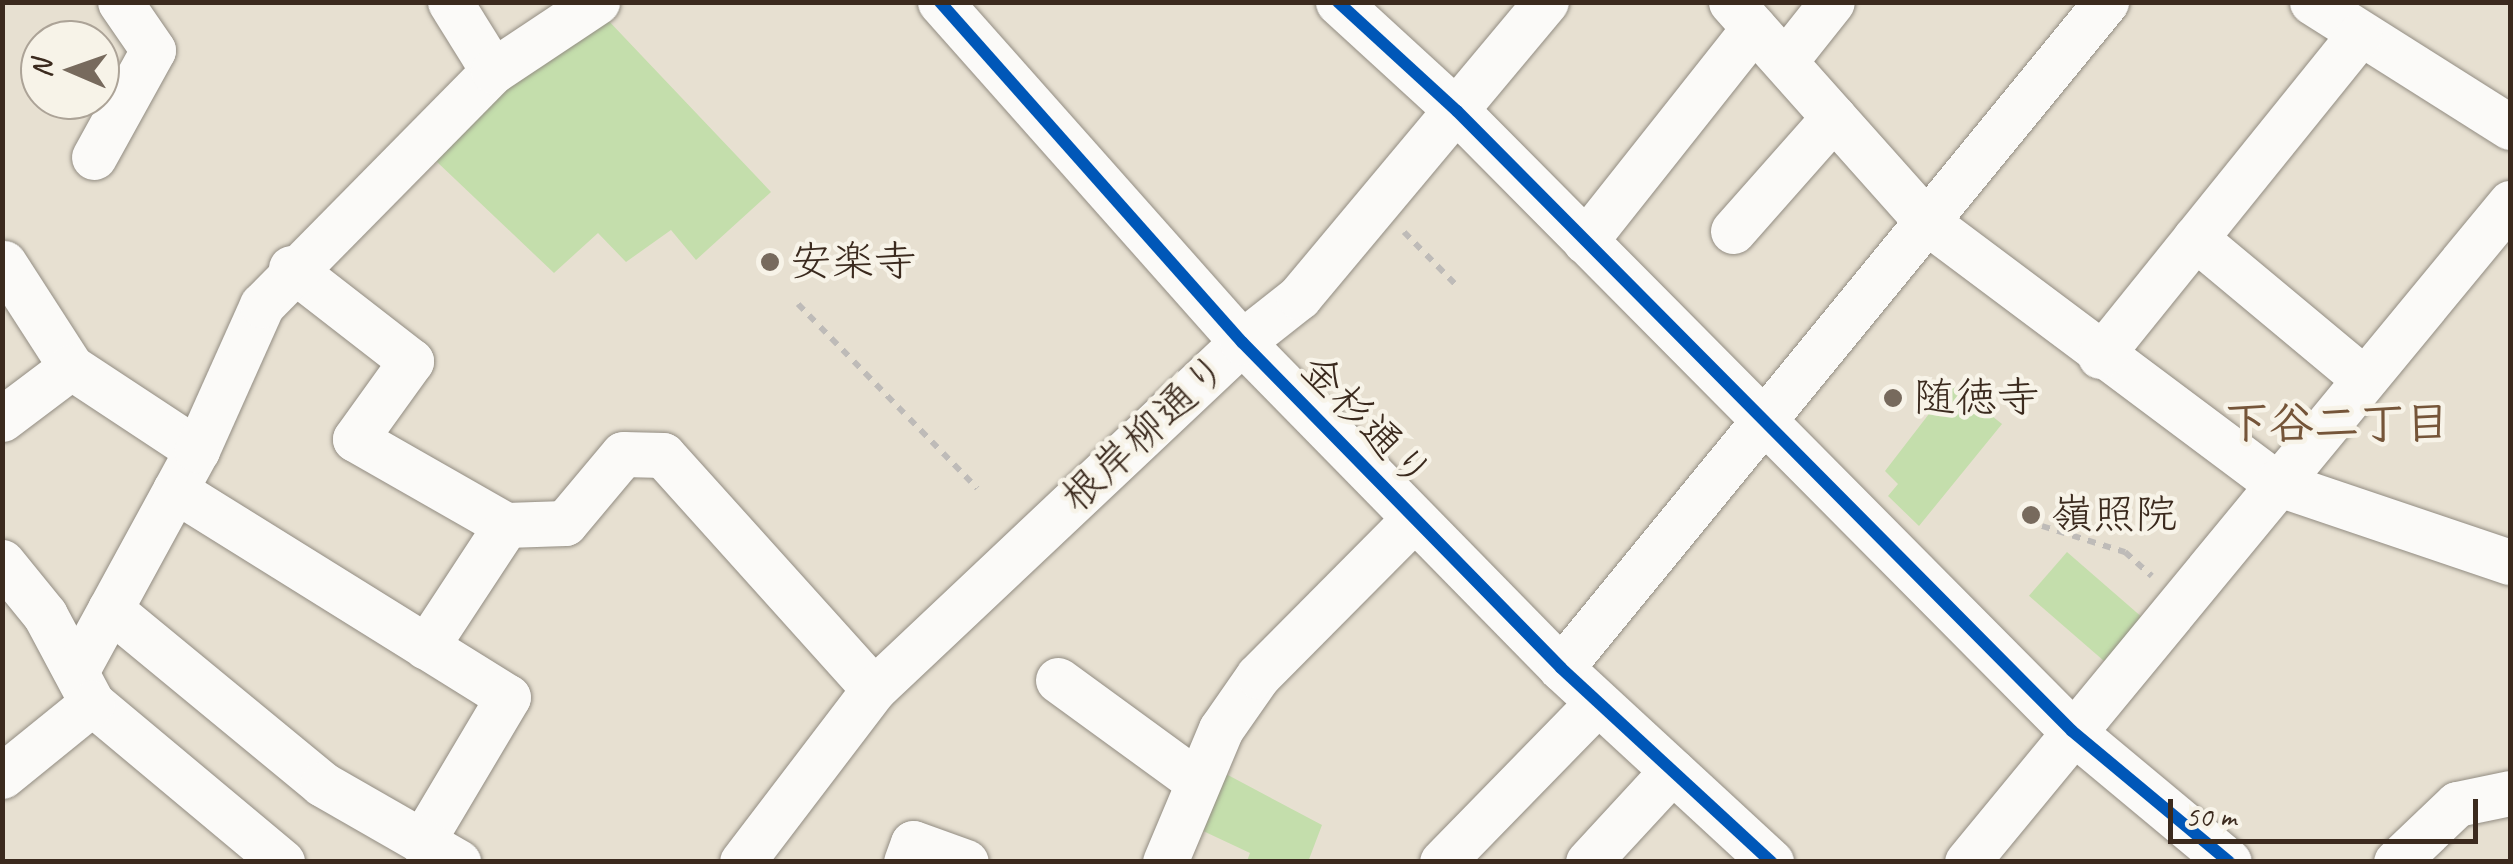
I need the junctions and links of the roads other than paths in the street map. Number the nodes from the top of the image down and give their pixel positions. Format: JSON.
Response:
{"nodes":[{"id":1,"x":120,"y":2,"type":"edge"},
{"id":2,"x":450,"y":2,"type":"edge"},
{"id":3,"x":597,"y":2,"type":"edge"},
{"id":4,"x":940,"y":2,"type":"edge"},
{"id":5,"x":1338,"y":2,"type":"edge"},
{"id":6,"x":1546,"y":2,"type":"edge"},
{"id":7,"x":1832,"y":2,"type":"edge"},
{"id":8,"x":2106,"y":2,"type":"edge"},
{"id":9,"x":2312,"y":2,"type":"edge"},
{"id":10,"x":1743,"y":15,"type":"edge"},
{"id":11,"x":2359,"y":35,"type":"junction"},
{"id":12,"x":1784,"y":61,"type":"junction"},
{"id":13,"x":493,"y":71,"type":"junction"},
{"id":14,"x":1457,"y":111,"type":"junction"},
{"id":15,"x":1834,"y":116,"type":"junction"},
{"id":16,"x":2510,"y":127,"type":"edge"},
{"id":17,"x":94,"y":157,"type":"dead end"},
{"id":18,"x":2510,"y":203,"type":"edge"},
{"id":19,"x":1927,"y":222,"type":"junction"},
{"id":20,"x":1733,"y":230,"type":"dead end"},
{"id":21,"x":2195,"y":238,"type":"junction"},
{"id":22,"x":1584,"y":241,"type":"junction"},
{"id":23,"x":4,"y":263,"type":"edge"},
{"id":24,"x":291,"y":268,"type":"junction"},
{"id":25,"x":1242,"y":342,"type":"junction"},
{"id":26,"x":2100,"y":356,"type":"junction"},
{"id":27,"x":71,"y":366,"type":"junction"},
{"id":28,"x":2363,"y":378,"type":"junction"},
{"id":29,"x":2,"y":419,"type":"edge"},
{"id":30,"x":1762,"y":423,"type":"junction"},
{"id":31,"x":197,"y":450,"type":"junction"},
{"id":32,"x":2276,"y":483,"type":"junction"},
{"id":33,"x":175,"y":490,"type":"junction"},
{"id":34,"x":1414,"y":519,"type":"junction"},
{"id":35,"x":506,"y":525,"type":"junction"},
{"id":36,"x":2,"y":562,"type":"edge"},
{"id":37,"x":2510,"y":562,"type":"edge"},
{"id":38,"x":110,"y":608,"type":"junction"},
{"id":39,"x":426,"y":646,"type":"junction"},
{"id":40,"x":1561,"y":668,"type":"junction"},
{"id":41,"x":1058,"y":680,"type":"dead end"},
{"id":42,"x":85,"y":685,"type":"junction"},
{"id":43,"x":874,"y":689,"type":"junction"},
{"id":44,"x":1598,"y":703,"type":"junction"},
{"id":45,"x":2072,"y":731,"type":"junction"},
{"id":46,"x":1672,"y":770,"type":"junction"},
{"id":47,"x":2,"y":776,"type":"edge"},
{"id":48,"x":1198,"y":782,"type":"junction"},
{"id":49,"x":2510,"y":793,"type":"edge"},
{"id":50,"x":440,"y":852,"type":"edge"},
{"id":51,"x":282,"y":862,"type":"edge"},
{"id":52,"x":742,"y":862,"type":"edge"},
{"id":53,"x":906,"y":862,"type":"edge"},
{"id":54,"x":966,"y":862,"type":"edge"},
{"id":55,"x":1165,"y":862,"type":"edge"},
{"id":56,"x":1442,"y":862,"type":"edge"},
{"id":57,"x":1588,"y":862,"type":"edge"},
{"id":58,"x":1771,"y":862,"type":"edge"},
{"id":59,"x":1967,"y":862,"type":"edge"},
{"id":60,"x":2229,"y":862,"type":"edge"},
{"id":61,"x":2396,"y":862,"type":"edge"}],
"edges":[{"from":1,"to":17,"type":"street"},
{"from":2,"to":13,"type":"street"},
{"from":3,"to":13,"type":"street"},
{"from":4,"to":25,"type":"street","name":"金杉通り"},
{"from":5,"to":14,"type":"street"},
{"from":6,"to":14,"type":"street","name":"根岸柳通り"},
{"from":7,"to":12,"type":"street"},
{"from":8,"to":19,"type":"street"},
{"from":9,"to":11,"type":"street"},
{"from":10,"to":12,"type":"street"},
{"from":10,"to":22,"type":"street"},
{"from":11,"to":16,"type":"street"},
{"from":11,"to":21,"type":"street"},
{"from":12,"to":15,"type":"street"},
{"from":13,"to":24,"type":"street"},
{"from":14,"to":22,"type":"street"},
{"from":14,"to":25,"type":"street","name":"根岸柳通り"},
{"from":15,"to":19,"type":"street"},
{"from":15,"to":20,"type":"street"},
{"from":18,"to":28,"type":"street"},
{"from":19,"to":26,"type":"street"},
{"from":19,"to":30,"type":"street"},
{"from":21,"to":26,"type":"street"},
{"from":21,"to":28,"type":"street"},
{"from":22,"to":30,"type":"street"},
{"from":23,"to":27,"type":"street"},
{"from":24,"to":31,"type":"street"},
{"from":24,"to":35,"type":"street"},
{"from":25,"to":34,"type":"street","name":"金杉通り"},
{"from":25,"to":43,"type":"street","name":"根岸柳通り"},
{"from":26,"to":32,"type":"street"},
{"from":27,"to":29,"type":"street"},
{"from":27,"to":31,"type":"street"},
{"from":28,"to":32,"type":"street"},
{"from":30,"to":40,"type":"street"},
{"from":30,"to":45,"type":"street"},
{"from":31,"to":33,"type":"street"},
{"from":32,"to":37,"type":"street"},
{"from":32,"to":45,"type":"street"},
{"from":33,"to":38,"type":"street"},
{"from":33,"to":39,"type":"street"},
{"from":34,"to":40,"type":"street","name":"金杉通り"},
{"from":34,"to":48,"type":"street"},
{"from":35,"to":39,"type":"street"},
{"from":35,"to":43,"type":"street"},
{"from":36,"to":42,"type":"street"},
{"from":38,"to":42,"type":"street"},
{"from":38,"to":50,"type":"street"},
{"from":39,"to":50,"type":"street"},
{"from":40,"to":44,"type":"street","name":"金杉通り"},
{"from":41,"to":48,"type":"street"},
{"from":42,"to":47,"type":"street"},
{"from":42,"to":51,"type":"street"},
{"from":43,"to":52,"type":"street","name":"根岸柳通り"},
{"from":44,"to":46,"type":"street","name":"金杉通り"},
{"from":44,"to":56,"type":"street"},
{"from":45,"to":59,"type":"street"},
{"from":45,"to":60,"type":"street"},
{"from":46,"to":57,"type":"street"},
{"from":46,"to":58,"type":"street","name":"金杉通り"},
{"from":48,"to":55,"type":"street"},
{"from":49,"to":61,"type":"street"},
{"from":53,"to":54,"type":"street"}]}
